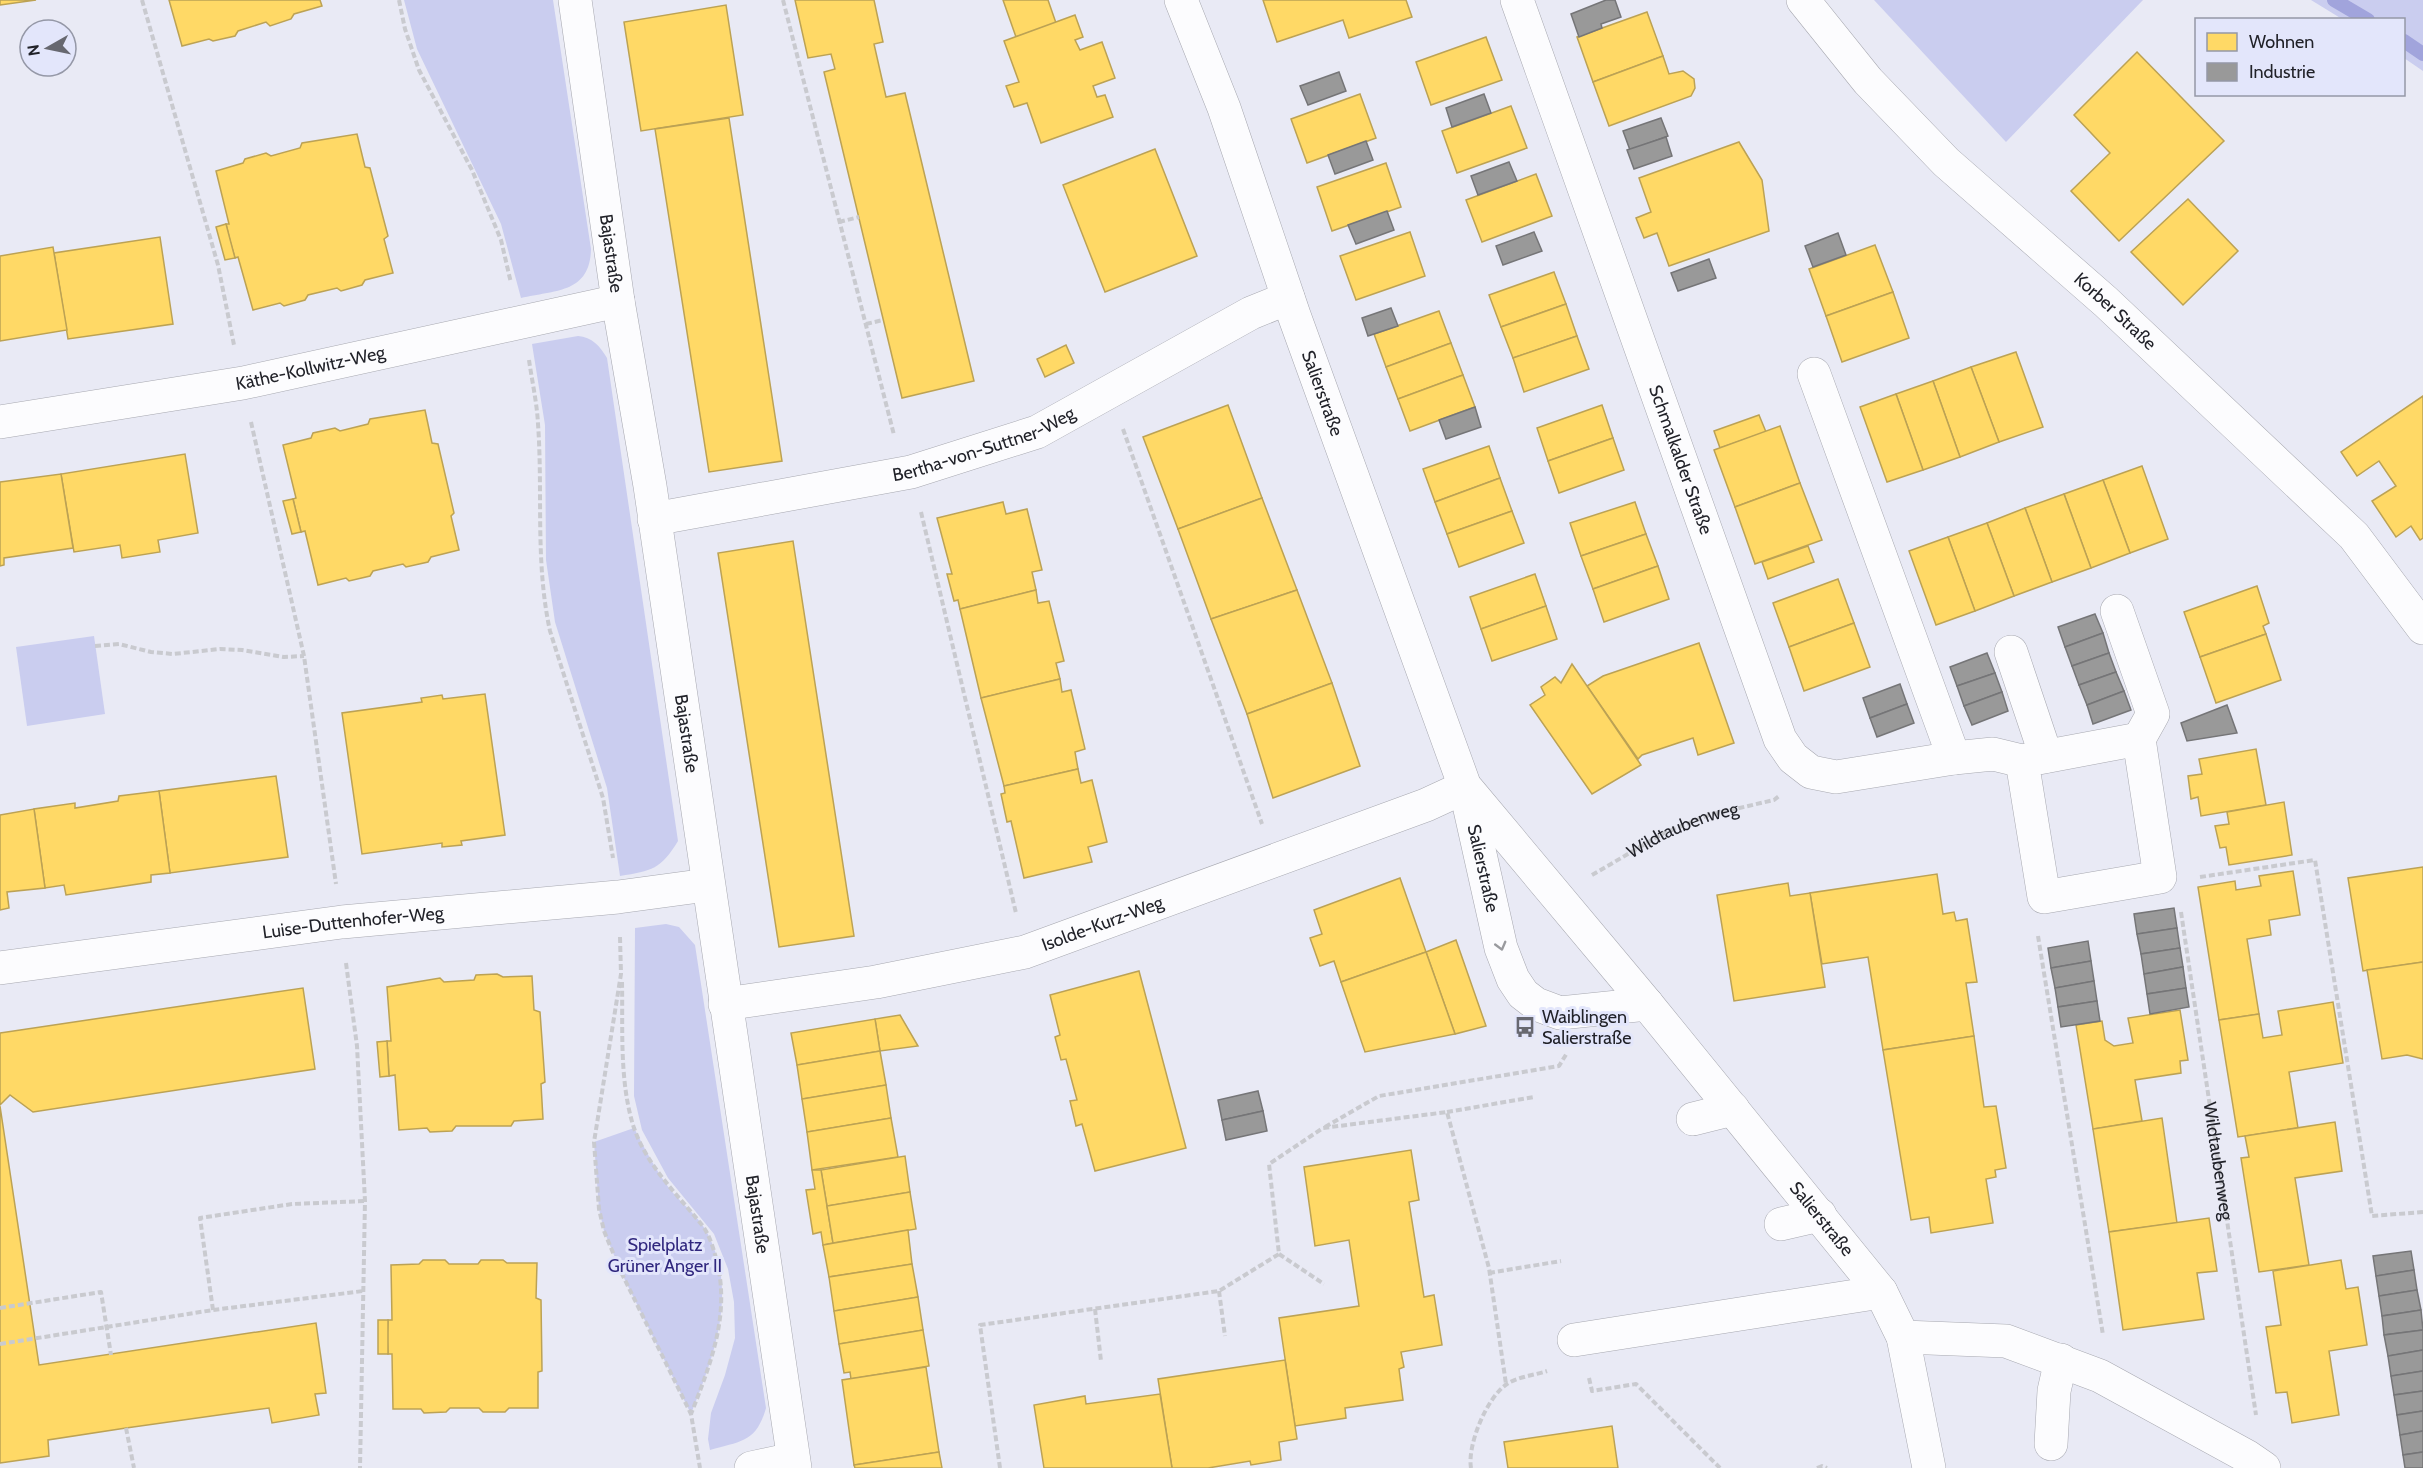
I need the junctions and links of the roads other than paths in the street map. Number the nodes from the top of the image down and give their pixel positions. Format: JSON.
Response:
{"nodes":[{"id":1,"x":575,"y":0,"type":"edge"},
{"id":2,"x":1181,"y":0,"type":"edge"},
{"id":3,"x":1517,"y":0,"type":"edge"},
{"id":4,"x":1803,"y":0,"type":"edge"},
{"id":5,"x":1288,"y":298,"type":"junction"},
{"id":6,"x":618,"y":301,"type":"junction"},
{"id":7,"x":1814,"y":374,"type":"dead end"},
{"id":8,"x":0,"y":422,"type":"edge"},
{"id":9,"x":654,"y":519,"type":"junction"},
{"id":10,"x":2117,"y":611,"type":"dead end"},
{"id":11,"x":2423,"y":628,"type":"edge"},
{"id":12,"x":2011,"y":651,"type":"dead end"},
{"id":13,"x":2139,"y":739,"type":"junction"},
{"id":14,"x":1954,"y":758,"type":"junction"},
{"id":15,"x":2034,"y":759,"type":"junction"},
{"id":16,"x":1465,"y":787,"type":"junction"},
{"id":17,"x":707,"y":885,"type":"junction"},
{"id":18,"x":0,"y":968,"type":"edge"},
{"id":19,"x":725,"y":1004,"type":"junction"},
{"id":20,"x":1647,"y":1004,"type":"junction"},
{"id":21,"x":1733,"y":1109,"type":"junction"},
{"id":22,"x":1693,"y":1119,"type":"dead end"},
{"id":23,"x":1820,"y":1215,"type":"junction"},
{"id":24,"x":1781,"y":1224,"type":"dead end"},
{"id":25,"x":1881,"y":1292,"type":"junction"},
{"id":26,"x":1903,"y":1337,"type":"junction"},
{"id":27,"x":1574,"y":1340,"type":"dead end"},
{"id":28,"x":2061,"y":1360,"type":"junction"},
{"id":29,"x":2051,"y":1444,"type":"dead end"},
{"id":30,"x":2256,"y":1462,"type":"edge"},
{"id":31,"x":794,"y":1464,"type":"edge"},
{"id":32,"x":751,"y":1468,"type":"edge"},
{"id":33,"x":1929,"y":1468,"type":"edge"}],
"edges":[{"from":1,"to":6,"type":"street","name":"Bajastraße"},
{"from":2,"to":5,"type":"street","name":"Salierstraße"},
{"from":3,"to":14,"type":"street","name":"Schmalkalder Straße"},
{"from":4,"to":11,"type":"street","name":"Korber Straße"},
{"from":5,"to":9,"type":"street","name":"Bertha-von-Suttner-Weg"},
{"from":5,"to":16,"type":"street","name":"Salierstraße"},
{"from":6,"to":8,"type":"street","name":"Käthe-Kollwitz-Weg"},
{"from":6,"to":9,"type":"street","name":"Bajastraße"},
{"from":7,"to":14,"type":"street"},
{"from":9,"to":17,"type":"street","name":"Bajastraße"},
{"from":10,"to":13,"type":"street"},
{"from":12,"to":15,"type":"street"},
{"from":13,"to":15,"type":"street"},
{"from":13,"to":15,"type":"street"},
{"from":14,"to":15,"type":"street"},
{"from":16,"to":19,"type":"street","name":"Isolde-Kurz-Weg"},
{"from":16,"to":20,"type":"street","name":"Salierstraße"},
{"from":16,"to":20,"type":"street","name":"Salierstraße","one_way":true},
{"from":17,"to":18,"type":"street","name":"Luise-Duttenhofer-Weg"},
{"from":17,"to":19,"type":"street","name":"Bajastraße"},
{"from":19,"to":31,"type":"street","name":"Bajastraße"},
{"from":20,"to":21,"type":"street","name":"Salierstraße"},
{"from":21,"to":22,"type":"street"},
{"from":21,"to":23,"type":"street","name":"Salierstraße"},
{"from":23,"to":24,"type":"street"},
{"from":23,"to":25,"type":"street","name":"Salierstraße"},
{"from":25,"to":26,"type":"street","name":"Salierstraße"},
{"from":25,"to":27,"type":"street"},
{"from":26,"to":28,"type":"street"},
{"from":26,"to":33,"type":"street","name":"Salierstraße"},
{"from":28,"to":29,"type":"street"},
{"from":28,"to":30,"type":"street"},
{"from":31,"to":32,"type":"street"}]}
